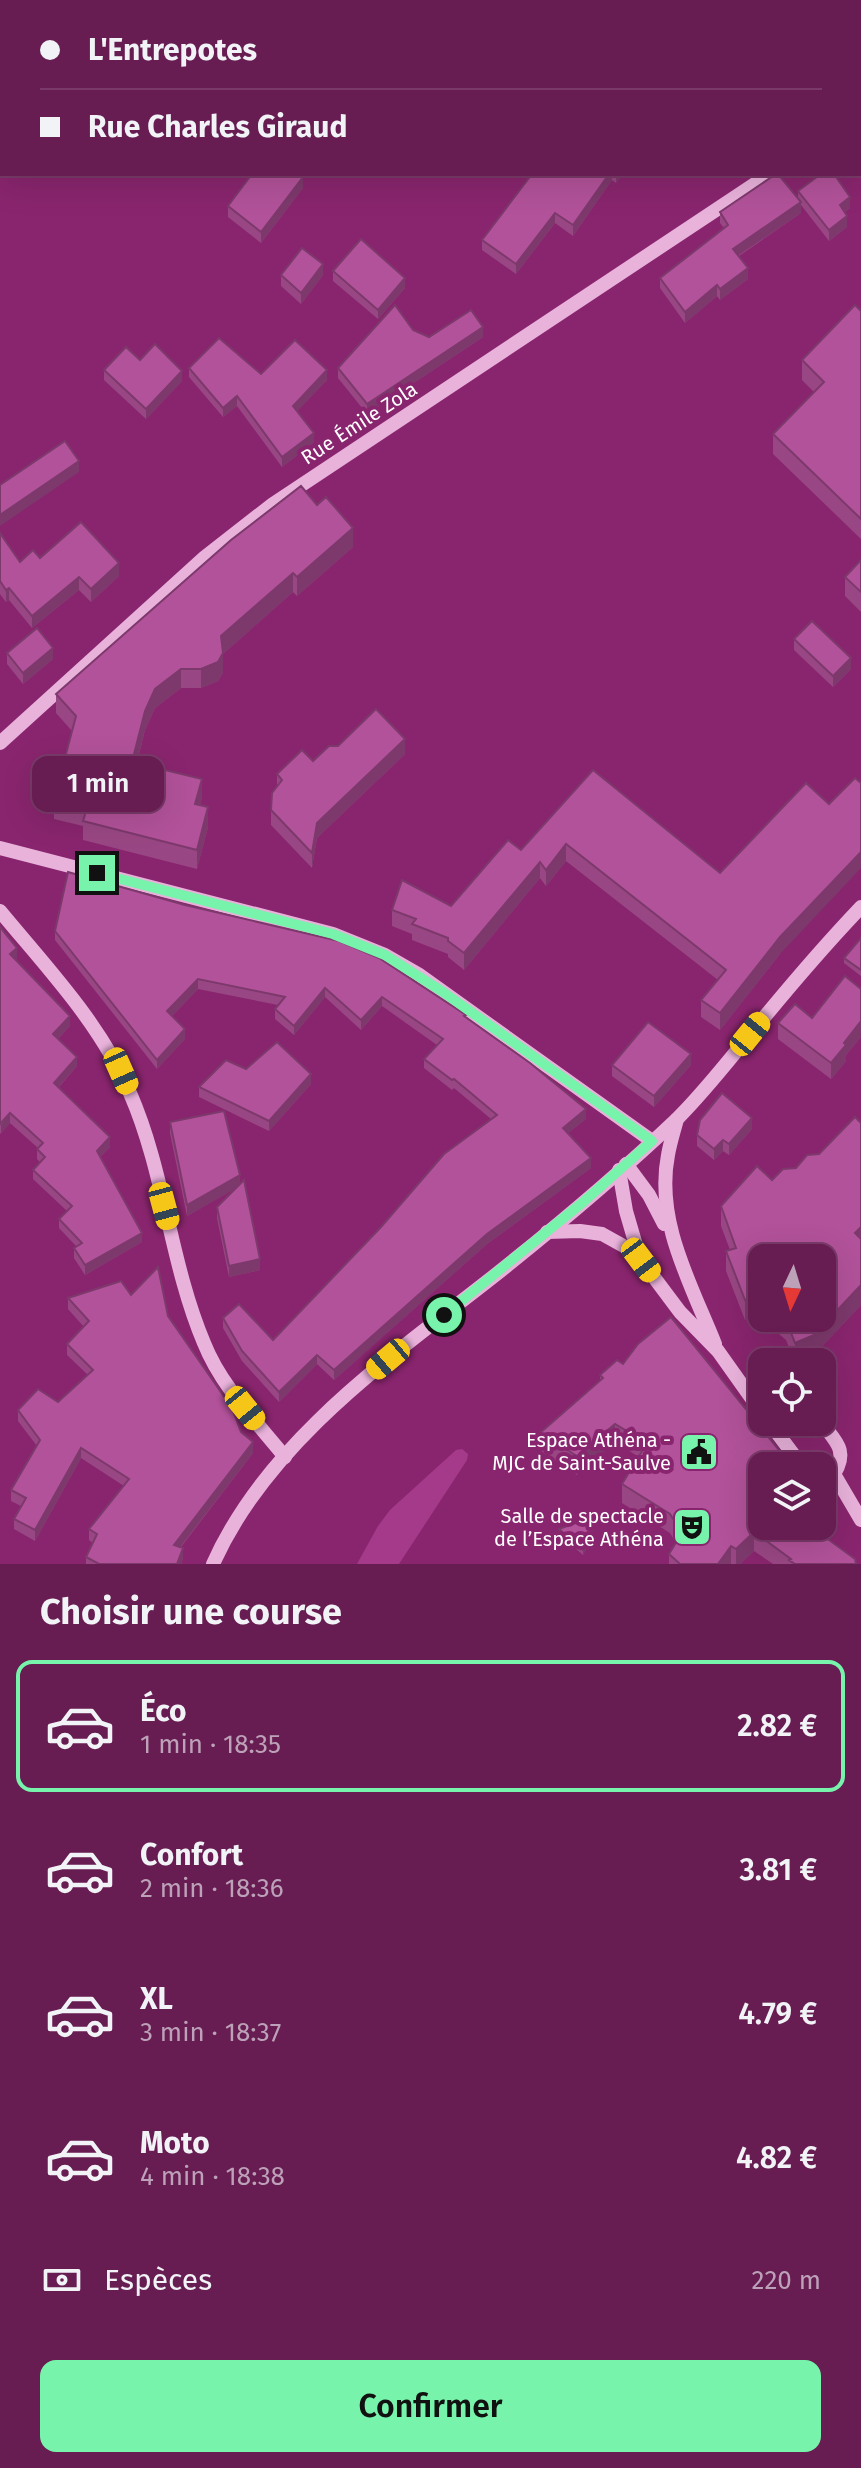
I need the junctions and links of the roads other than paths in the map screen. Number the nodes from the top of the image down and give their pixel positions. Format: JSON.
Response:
{"nodes":[{"id":1,"x":767,"y":176,"type":"edge"},
{"id":2,"x":0,"y":743,"type":"edge"},
{"id":3,"x":0,"y":848,"type":"edge"},
{"id":4,"x":861,"y":907,"type":"edge"},
{"id":5,"x":0,"y":911,"type":"edge"},
{"id":6,"x":678,"y":1118,"type":"junction"},
{"id":7,"x":652,"y":1141,"type":"junction"},
{"id":8,"x":622,"y":1167,"type":"junction"},
{"id":9,"x":547,"y":1232,"type":"junction"},
{"id":10,"x":675,"y":1246,"type":"junction"},
{"id":11,"x":641,"y":1260,"type":"junction"},
{"id":12,"x":718,"y":1351,"type":"junction"},
{"id":13,"x":748,"y":1393,"type":"edge"},
{"id":14,"x":832,"y":1436,"type":"edge"},
{"id":15,"x":285,"y":1457,"type":"junction"},
{"id":16,"x":836,"y":1467,"type":"edge"},
{"id":17,"x":836,"y":1485,"type":"edge"},
{"id":18,"x":861,"y":1520,"type":"edge"},
{"id":19,"x":213,"y":1564,"type":"edge"}],
"edges":[{"from":1,"to":2,"type":"street","name":"Rue Émile Zola"},
{"from":3,"to":7,"type":"street"},
{"from":4,"to":6,"type":"street"},
{"from":5,"to":15,"type":"street"},
{"from":6,"to":7,"type":"street"},
{"from":6,"to":10,"type":"street"},
{"from":7,"to":8,"type":"street"},
{"from":8,"to":9,"type":"street"},
{"from":8,"to":10,"type":"street"},
{"from":8,"to":11,"type":"street"},
{"from":9,"to":11,"type":"street"},
{"from":9,"to":15,"type":"street"},
{"from":10,"to":12,"type":"street"},
{"from":11,"to":12,"type":"street"},
{"from":12,"to":13,"type":"street"},
{"from":14,"to":16,"type":"street"},
{"from":15,"to":19,"type":"street"},
{"from":17,"to":18,"type":"street"}]}
